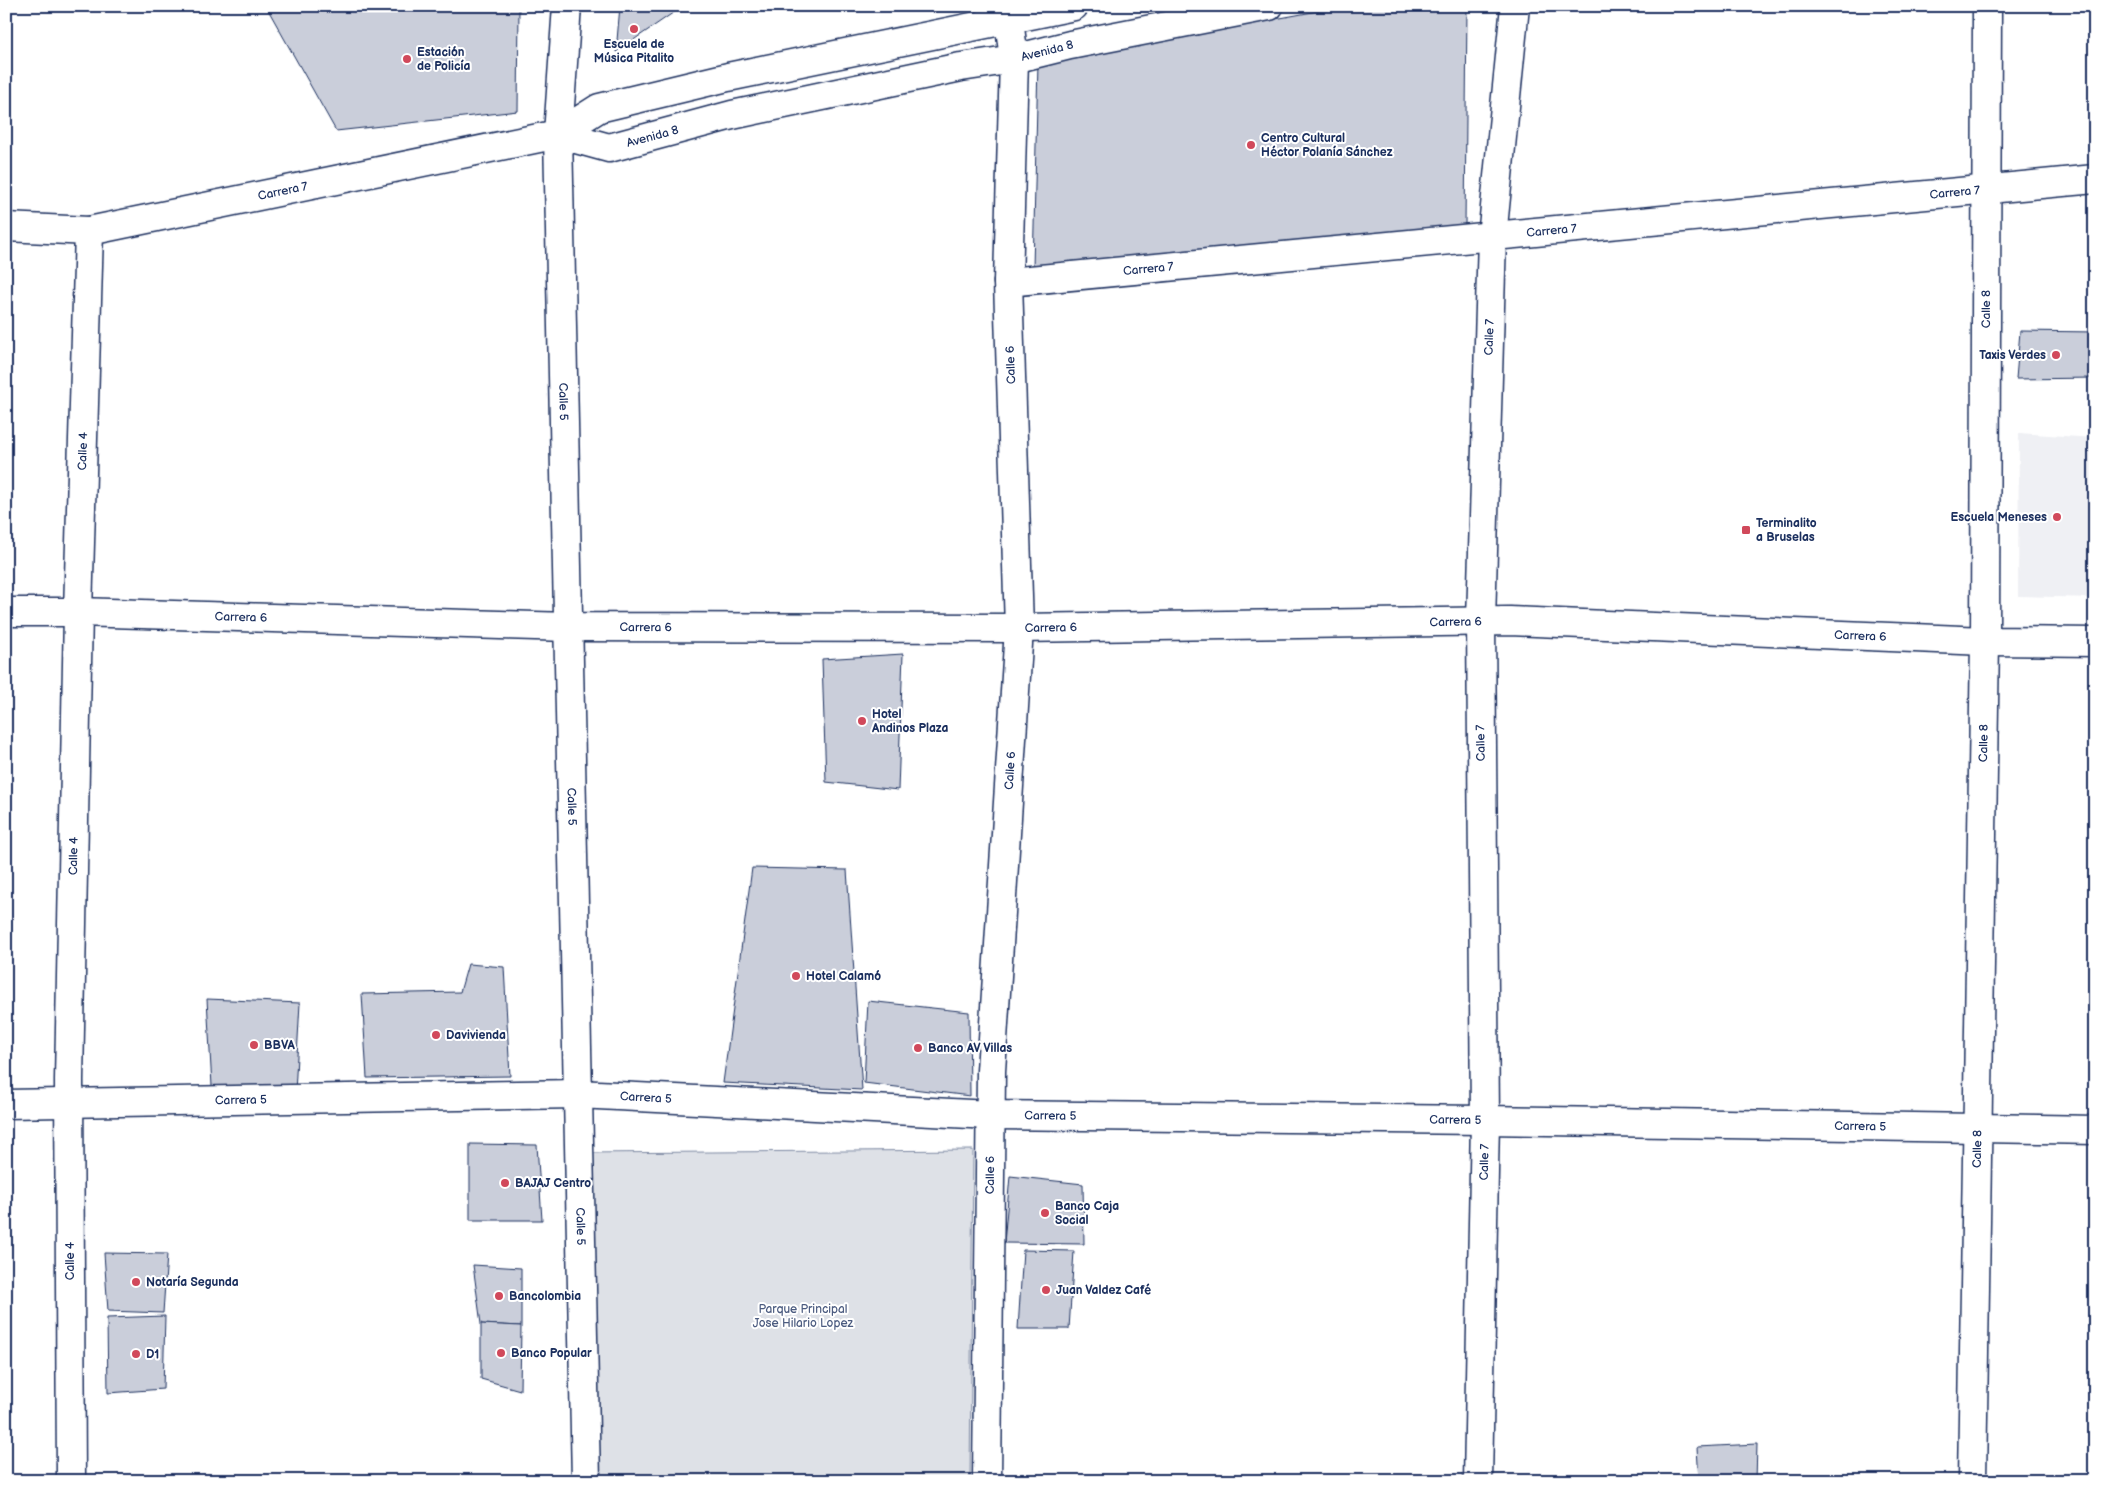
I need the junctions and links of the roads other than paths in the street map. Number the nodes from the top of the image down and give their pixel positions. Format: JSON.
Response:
{"nodes":[{"id":1,"x":567,"y":6,"type":"edge"},
{"id":2,"x":1074,"y":6,"type":"edge"},
{"id":3,"x":1269,"y":6,"type":"edge"},
{"id":4,"x":1515,"y":6,"type":"edge"},
{"id":5,"x":1987,"y":6,"type":"edge"},
{"id":6,"x":1009,"y":20,"type":"junction"},
{"id":7,"x":1014,"y":59,"type":"junction"},
{"id":8,"x":558,"y":134,"type":"junction"},
{"id":9,"x":2095,"y":179,"type":"edge"},
{"id":10,"x":1986,"y":190,"type":"junction"},
{"id":11,"x":6,"y":227,"type":"edge"},
{"id":12,"x":89,"y":231,"type":"junction"},
{"id":13,"x":1492,"y":237,"type":"junction"},
{"id":14,"x":1008,"y":282,"type":"junction"},
{"id":15,"x":6,"y":612,"type":"edge"},
{"id":16,"x":78,"y":612,"type":"junction"},
{"id":17,"x":1481,"y":621,"type":"junction"},
{"id":18,"x":568,"y":627,"type":"junction"},
{"id":19,"x":1019,"y":628,"type":"junction"},
{"id":20,"x":1985,"y":641,"type":"junction"},
{"id":21,"x":2095,"y":642,"type":"edge"},
{"id":22,"x":578,"y":1094,"type":"junction"},
{"id":23,"x":6,"y":1104,"type":"edge"},
{"id":24,"x":69,"y":1104,"type":"junction"},
{"id":25,"x":990,"y":1115,"type":"junction"},
{"id":26,"x":1485,"y":1120,"type":"junction"},
{"id":27,"x":1978,"y":1129,"type":"junction"},
{"id":28,"x":2095,"y":1130,"type":"edge"},
{"id":29,"x":71,"y":1481,"type":"edge"},
{"id":30,"x":586,"y":1481,"type":"edge"},
{"id":31,"x":987,"y":1481,"type":"edge"},
{"id":32,"x":1478,"y":1481,"type":"edge"},
{"id":33,"x":1972,"y":1481,"type":"edge"}],
"edges":[{"from":1,"to":8,"type":"street","name":"Calle 5"},
{"from":2,"to":6,"type":"street"},
{"from":3,"to":7,"type":"street","name":"Avenida 8"},
{"from":4,"to":13,"type":"street","name":"Calle 7"},
{"from":5,"to":10,"type":"street","name":"Calle 8"},
{"from":6,"to":7,"type":"street","name":"Calle 6"},
{"from":6,"to":8,"type":"street"},
{"from":7,"to":8,"type":"street","name":"Avenida 8"},
{"from":7,"to":14,"type":"street","name":"Calle 6"},
{"from":8,"to":12,"type":"street","name":"Carrera 7"},
{"from":8,"to":18,"type":"street","name":"Calle 5"},
{"from":9,"to":10,"type":"street","name":"Carrera 7"},
{"from":10,"to":13,"type":"street","name":"Carrera 7"},
{"from":10,"to":20,"type":"street","name":"Calle 8"},
{"from":11,"to":12,"type":"street","name":"Carrera 7"},
{"from":12,"to":16,"type":"street","name":"Calle 4"},
{"from":13,"to":14,"type":"street","name":"Carrera 7"},
{"from":13,"to":17,"type":"street","name":"Calle 7"},
{"from":14,"to":19,"type":"street","name":"Calle 6"},
{"from":15,"to":16,"type":"street","name":"Carrera 6"},
{"from":16,"to":18,"type":"street","name":"Carrera 6"},
{"from":16,"to":24,"type":"street","name":"Calle 4"},
{"from":17,"to":19,"type":"street","name":"Carrera 6"},
{"from":17,"to":20,"type":"street","name":"Carrera 6"},
{"from":17,"to":26,"type":"street","name":"Calle 7"},
{"from":18,"to":19,"type":"street","name":"Carrera 6"},
{"from":18,"to":22,"type":"street","name":"Calle 5"},
{"from":19,"to":25,"type":"street","name":"Calle 6"},
{"from":20,"to":21,"type":"street","name":"Carrera 6"},
{"from":20,"to":27,"type":"street","name":"Calle 8"},
{"from":22,"to":24,"type":"street","name":"Carrera 5"},
{"from":22,"to":25,"type":"street","name":"Carrera 5"},
{"from":22,"to":30,"type":"street","name":"Calle 5"},
{"from":23,"to":24,"type":"street","name":"Carrera 5"},
{"from":24,"to":29,"type":"street","name":"Calle 4"},
{"from":25,"to":26,"type":"street","name":"Carrera 5"},
{"from":25,"to":31,"type":"street","name":"Calle 6"},
{"from":26,"to":27,"type":"street","name":"Carrera 5"},
{"from":26,"to":32,"type":"street","name":"Calle 7"},
{"from":27,"to":28,"type":"street","name":"Carrera 5"},
{"from":27,"to":33,"type":"street","name":"Calle 8"}]}
